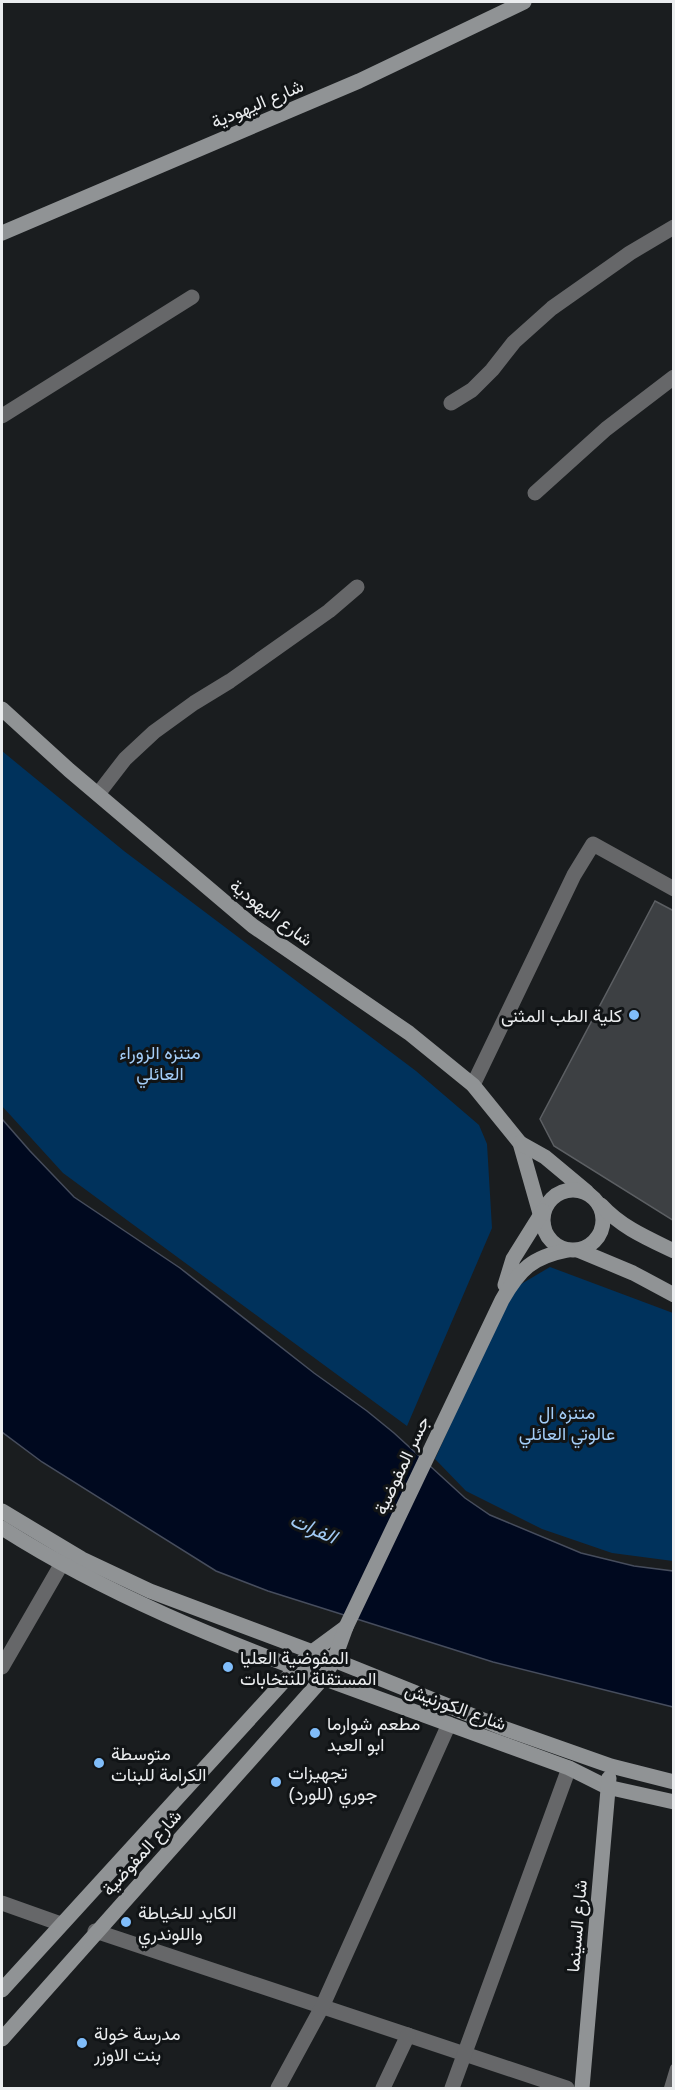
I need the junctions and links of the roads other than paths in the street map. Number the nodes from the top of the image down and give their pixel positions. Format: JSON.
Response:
{"nodes":[{"id":1,"x":524,"y":2,"type":"edge"},
{"id":2,"x":674,"y":227,"type":"edge"},
{"id":3,"x":2,"y":233,"type":"edge"},
{"id":4,"x":192,"y":297,"type":"dead end"},
{"id":5,"x":674,"y":377,"type":"edge"},
{"id":6,"x":451,"y":404,"type":"dead end"},
{"id":7,"x":2,"y":416,"type":"edge"},
{"id":8,"x":535,"y":493,"type":"dead end"},
{"id":9,"x":357,"y":587,"type":"dead end"},
{"id":10,"x":2,"y":709,"type":"edge"},
{"id":11,"x":98,"y":794,"type":"junction"},
{"id":12,"x":674,"y":888,"type":"edge"},
{"id":13,"x":473,"y":1085,"type":"junction"},
{"id":14,"x":520,"y":1143,"type":"junction"},
{"id":15,"x":593,"y":1198,"type":"junction"},
{"id":16,"x":544,"y":1215,"type":"junction"},
{"id":17,"x":573,"y":1250,"type":"junction"},
{"id":18,"x":674,"y":1251,"type":"edge"},
{"id":19,"x":674,"y":1294,"type":"edge"},
{"id":20,"x":502,"y":1300,"type":"junction"},
{"id":21,"x":2,"y":1511,"type":"edge"},
{"id":22,"x":2,"y":1528,"type":"edge"},
{"id":23,"x":61,"y":1564,"type":"junction"},
{"id":24,"x":346,"y":1627,"type":"junction"},
{"id":25,"x":312,"y":1652,"type":"junction"},
{"id":26,"x":334,"y":1660,"type":"junction"},
{"id":27,"x":2,"y":1667,"type":"edge"},
{"id":28,"x":296,"y":1668,"type":"junction"},
{"id":29,"x":323,"y":1678,"type":"junction"},
{"id":30,"x":449,"y":1724,"type":"junction"},
{"id":31,"x":611,"y":1766,"type":"junction"},
{"id":32,"x":569,"y":1768,"type":"junction"},
{"id":33,"x":674,"y":1782,"type":"edge"},
{"id":34,"x":607,"y":1787,"type":"junction"},
{"id":35,"x":674,"y":1802,"type":"edge"},
{"id":36,"x":2,"y":1903,"type":"edge"},
{"id":37,"x":61,"y":1924,"type":"junction"},
{"id":38,"x":96,"y":1931,"type":"junction"},
{"id":39,"x":2,"y":1990,"type":"edge"},
{"id":40,"x":322,"y":2007,"type":"junction"},
{"id":41,"x":408,"y":2035,"type":"junction"},
{"id":42,"x":2,"y":2039,"type":"edge"},
{"id":43,"x":464,"y":2054,"type":"junction"},
{"id":44,"x":674,"y":2068,"type":"edge"},
{"id":45,"x":278,"y":2088,"type":"edge"},
{"id":46,"x":384,"y":2088,"type":"edge"},
{"id":47,"x":453,"y":2088,"type":"edge"},
{"id":48,"x":567,"y":2088,"type":"edge"},
{"id":49,"x":582,"y":2088,"type":"edge"},
{"id":50,"x":668,"y":2088,"type":"edge"}],
"edges":[{"from":1,"to":3,"type":"street","name":"شارع اليهودية"},
{"from":2,"to":6,"type":"street"},
{"from":4,"to":7,"type":"street"},
{"from":5,"to":8,"type":"street"},
{"from":9,"to":11,"type":"street"},
{"from":10,"to":11,"type":"street","name":"شارع اليهودية"},
{"from":11,"to":13,"type":"street","name":"شارع اليهودية"},
{"from":12,"to":13,"type":"street"},
{"from":13,"to":14,"type":"street","name":"شارع اليهودية"},
{"from":14,"to":15,"type":"street"},
{"from":14,"to":16,"type":"street"},
{"from":15,"to":16,"type":"street"},
{"from":15,"to":17,"type":"street"},
{"from":15,"to":18,"type":"street"},
{"from":16,"to":17,"type":"street"},
{"from":16,"to":20,"type":"street"},
{"from":17,"to":19,"type":"street"},
{"from":17,"to":20,"type":"street"},
{"from":20,"to":24,"type":"street","name":"جسر المفوضية"},
{"from":21,"to":25,"type":"street","name":"شارع الكورنيش"},
{"from":22,"to":23,"type":"street","name":"شارع الكورنيش"},
{"from":23,"to":27,"type":"street"},
{"from":23,"to":28,"type":"street","name":"شارع الكورنيش"},
{"from":24,"to":25,"type":"street","name":"شارع المفوضية"},
{"from":24,"to":26,"type":"street","name":"شارع المفوضية"},
{"from":25,"to":26,"type":"street","name":"شارع الكورنيش"},
{"from":25,"to":28,"type":"street","name":"شارع المفوضية"},
{"from":26,"to":29,"type":"street","name":"شارع المفوضية"},
{"from":26,"to":31,"type":"street","name":"شارع الكورنيش"},
{"from":28,"to":29,"type":"street","name":"شارع الكورنيش"},
{"from":28,"to":37,"type":"street","name":"شارع المفوضية"},
{"from":29,"to":30,"type":"street","name":"شارع الكورنيش"},
{"from":29,"to":38,"type":"street","name":"شارع المفوضية"},
{"from":30,"to":32,"type":"street","name":"شارع الكورنيش"},
{"from":30,"to":40,"type":"street"},
{"from":31,"to":33,"type":"street","name":"شارع الكورنيش"},
{"from":31,"to":34,"type":"street","name":"شارع السينما"},
{"from":32,"to":34,"type":"street","name":"شارع الكورنيش"},
{"from":32,"to":43,"type":"street"},
{"from":34,"to":35,"type":"street","name":"شارع الكورنيش"},
{"from":34,"to":49,"type":"street","name":"شارع السينما"},
{"from":36,"to":37,"type":"street"},
{"from":37,"to":39,"type":"street","name":"شارع المفوضية"},
{"from":38,"to":40,"type":"street"},
{"from":38,"to":42,"type":"street","name":"شارع المفوضية"},
{"from":40,"to":41,"type":"street"},
{"from":40,"to":45,"type":"street"},
{"from":41,"to":43,"type":"street"},
{"from":41,"to":46,"type":"street"},
{"from":43,"to":47,"type":"street"},
{"from":43,"to":48,"type":"street"},
{"from":44,"to":50,"type":"lane"}]}
